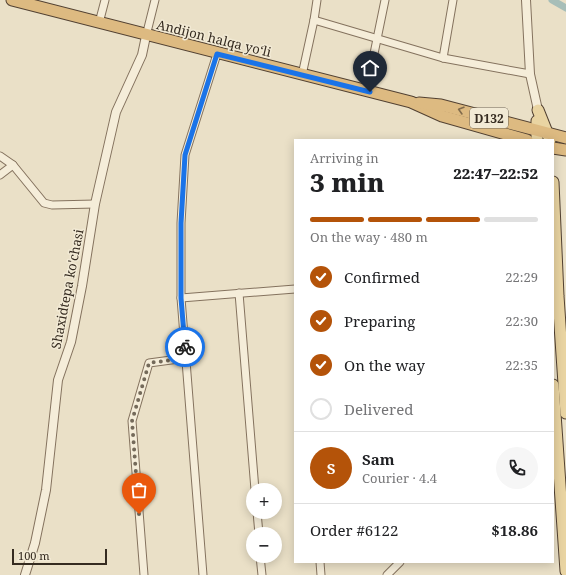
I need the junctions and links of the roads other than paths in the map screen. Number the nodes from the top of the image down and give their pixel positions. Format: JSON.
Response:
{"nodes":[{"id":1,"x":12,"y":0,"type":"edge"},
{"id":2,"x":105,"y":0,"type":"edge"},
{"id":3,"x":155,"y":0,"type":"edge"},
{"id":4,"x":317,"y":0,"type":"edge"},
{"id":5,"x":385,"y":0,"type":"edge"},
{"id":6,"x":453,"y":0,"type":"edge"},
{"id":7,"x":526,"y":0,"type":"edge"},
{"id":8,"x":35,"y":3,"type":"edge"},
{"id":9,"x":314,"y":20,"type":"junction"},
{"id":10,"x":99,"y":23,"type":"junction"},
{"id":11,"x":146,"y":36,"type":"junction"},
{"id":12,"x":378,"y":39,"type":"junction"},
{"id":13,"x":217,"y":54,"type":"junction"},
{"id":14,"x":443,"y":58,"type":"junction"},
{"id":15,"x":530,"y":74,"type":"junction"},
{"id":16,"x":302,"y":75,"type":"junction"},
{"id":17,"x":369,"y":78,"type":"dead end"},
{"id":18,"x":411,"y":102,"type":"junction"},
{"id":19,"x":538,"y":110,"type":"junction"},
{"id":20,"x":537,"y":135,"type":"edge"},
{"id":21,"x":549,"y":137,"type":"edge"},
{"id":22,"x":566,"y":138,"type":"edge"},
{"id":23,"x":523,"y":139,"type":"edge"},
{"id":24,"x":554,"y":148,"type":"edge"},
{"id":25,"x":566,"y":150,"type":"edge"},
{"id":26,"x":0,"y":156,"type":"edge"},
{"id":27,"x":14,"y":165,"type":"junction"},
{"id":28,"x":0,"y":175,"type":"edge"},
{"id":29,"x":95,"y":204,"type":"junction"},
{"id":30,"x":554,"y":205,"type":"edge"},
{"id":31,"x":294,"y":289,"type":"edge"},
{"id":32,"x":239,"y":293,"type":"junction"},
{"id":33,"x":181,"y":298,"type":"junction"},
{"id":34,"x":186,"y":358,"type":"junction"},
{"id":35,"x":566,"y":413,"type":"edge"},
{"id":36,"x":554,"y":414,"type":"edge"},
{"id":37,"x":556,"y":472,"type":"edge"},
{"id":38,"x":254,"y":483,"type":"edge"},
{"id":39,"x":261,"y":563,"type":"edge"},
{"id":40,"x":320,"y":563,"type":"edge"},
{"id":41,"x":399,"y":563,"type":"edge"},
{"id":42,"x":566,"y":571,"type":"edge"},
{"id":43,"x":25,"y":575,"type":"edge"},
{"id":44,"x":144,"y":575,"type":"edge"},
{"id":45,"x":203,"y":575,"type":"edge"},
{"id":46,"x":262,"y":575,"type":"edge"},
{"id":47,"x":321,"y":575,"type":"edge"},
{"id":48,"x":387,"y":575,"type":"edge"}],
"edges":[{"from":1,"to":8,"type":"highway","name":"Andijon halqa yo‘li","number":"D132"},
{"from":2,"to":10,"type":"street"},
{"from":3,"to":11,"type":"street"},
{"from":4,"to":9,"type":"street"},
{"from":5,"to":12,"type":"street"},
{"from":6,"to":14,"type":"street"},
{"from":7,"to":15,"type":"street"},
{"from":8,"to":10,"type":"highway","name":"Andijon halqa yo‘li","number":"D132"},
{"from":9,"to":12,"type":"street"},
{"from":9,"to":16,"type":"street"},
{"from":10,"to":11,"type":"highway","name":"Andijon halqa yo‘li","number":"D132"},
{"from":11,"to":13,"type":"highway","name":"Andijon halqa yo‘li","number":"D132"},
{"from":11,"to":29,"type":"street","name":"Shaxidtepa ko'chasi"},
{"from":12,"to":14,"type":"street"},
{"from":12,"to":17,"type":"street"},
{"from":13,"to":16,"type":"highway","name":"Andijon halqa yo‘li","number":"D132"},
{"from":13,"to":33,"type":"street"},
{"from":14,"to":15,"type":"street"},
{"from":15,"to":19,"type":"street"},
{"from":16,"to":18,"type":"highway","name":"Andijon halqa yo‘li","number":"D132"},
{"from":20,"to":18,"type":"highway","name":"Andijon halqa yo‘li","number":"D132","one_way":true},
{"from":18,"to":23,"type":"highway","name":"Andijon halqa yo‘li","number":"D132"},
{"from":19,"to":20,"type":"main road"},
{"from":19,"to":21,"type":"main road"},
{"from":20,"to":21,"type":"highway","name":"Andijon halqa yo‘li","number":"D132"},
{"from":21,"to":22,"type":"highway","name":"Andijon halqa yo‘li","number":"D132"},
{"from":24,"to":25,"type":"highway"},
{"from":26,"to":27,"type":"street"},
{"from":27,"to":28,"type":"street"},
{"from":27,"to":29,"type":"street"},
{"from":29,"to":43,"type":"street","name":"Shaxidtepa ko'chasi"},
{"from":30,"to":35,"type":"main road"},
{"from":31,"to":32,"type":"street"},
{"from":32,"to":33,"type":"street"},
{"from":32,"to":38,"type":"street"},
{"from":33,"to":34,"type":"street"},
{"from":34,"to":44,"type":"street"},
{"from":34,"to":45,"type":"street"},
{"from":36,"to":37,"type":"main road"},
{"from":37,"to":42,"type":"main road"},
{"from":39,"to":46,"type":"street"},
{"from":40,"to":47,"type":"street"},
{"from":41,"to":48,"type":"street"}]}
